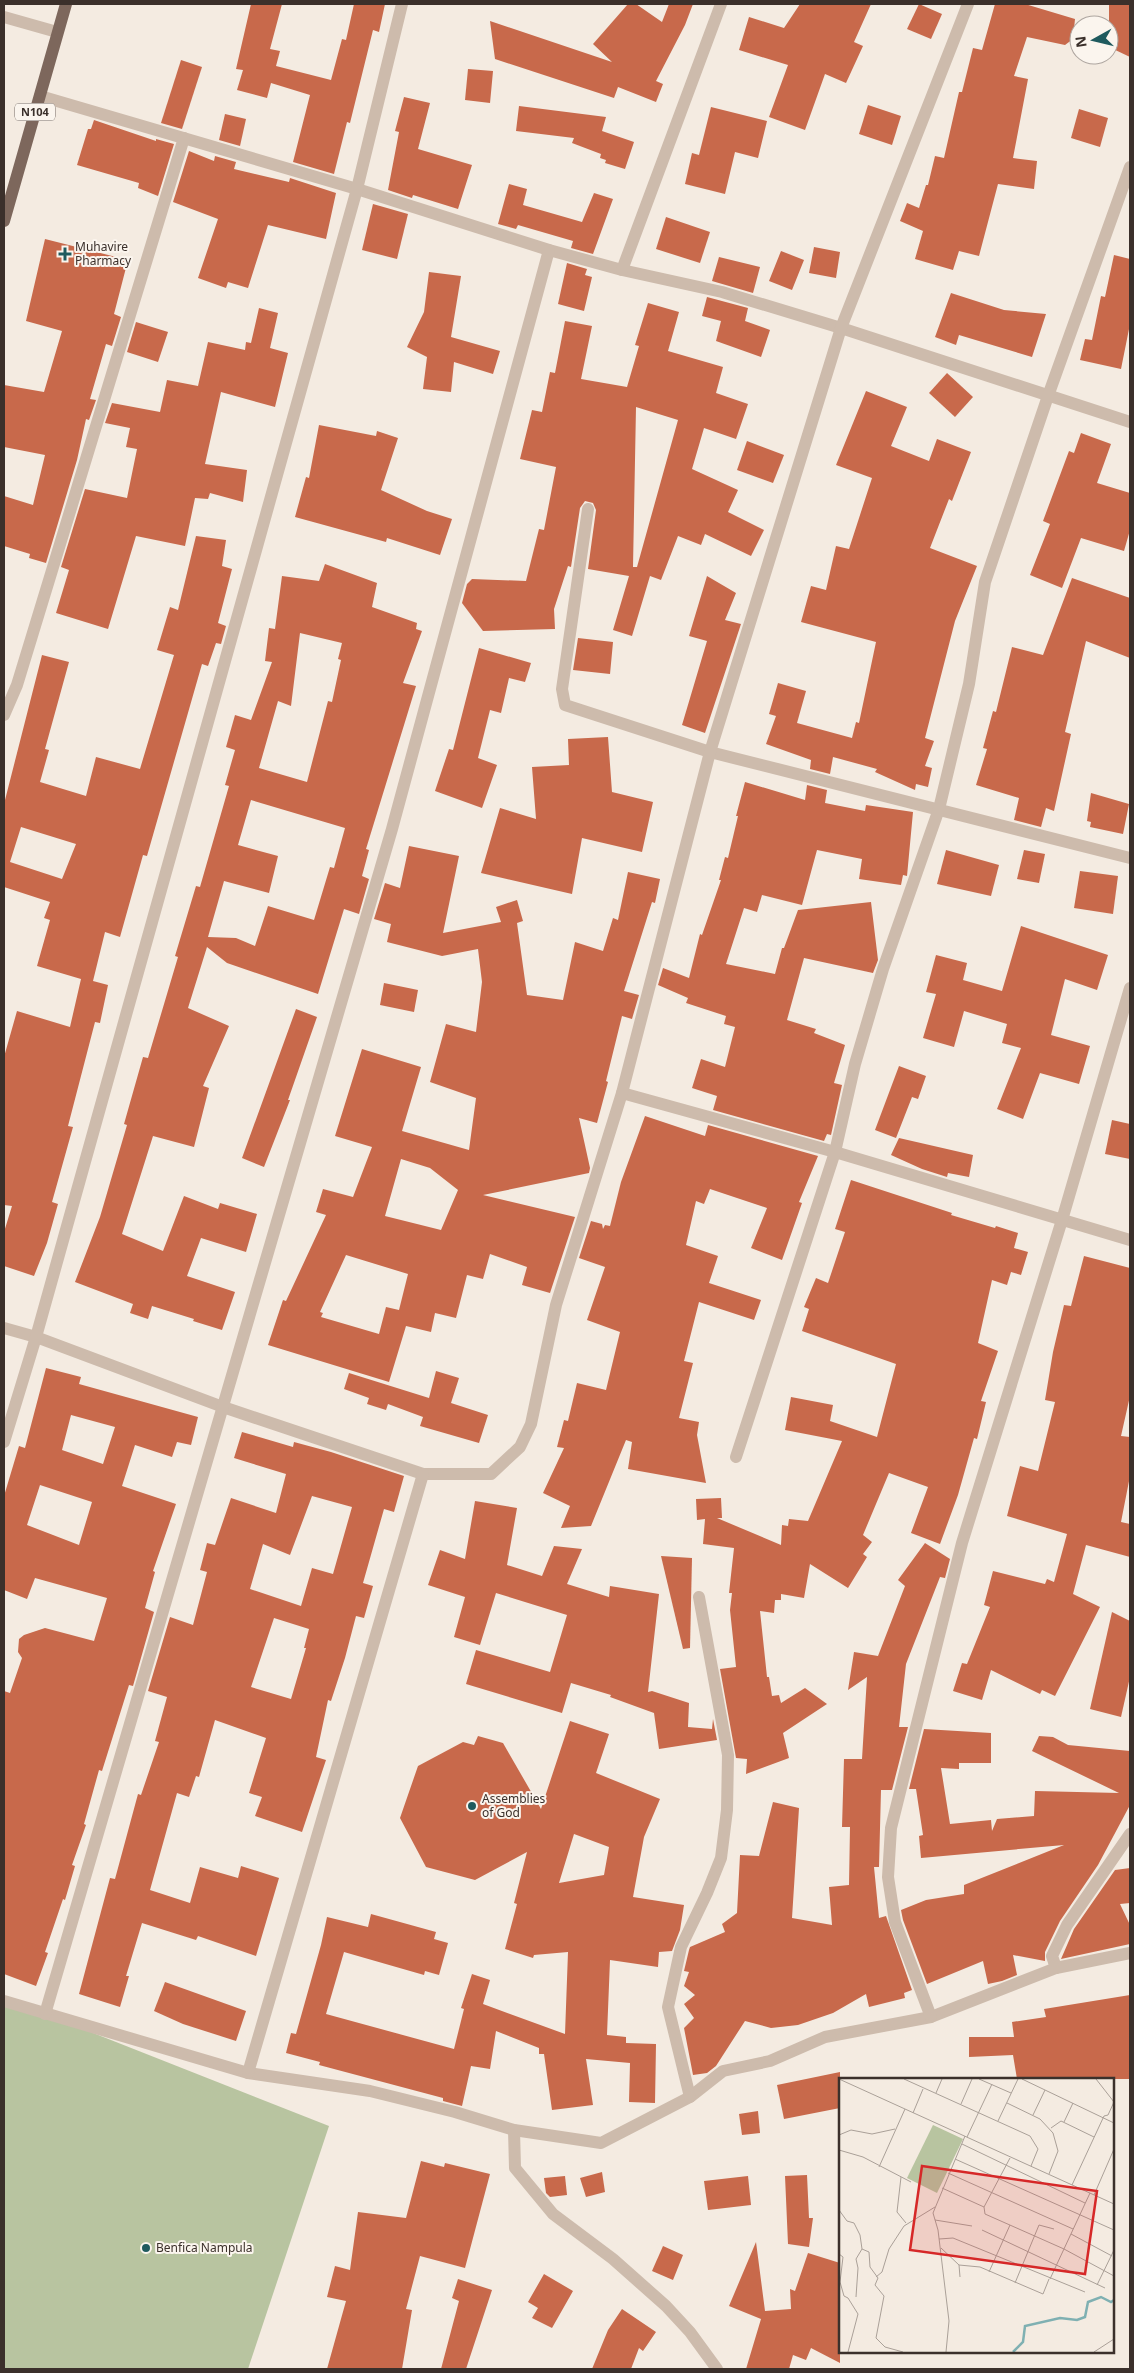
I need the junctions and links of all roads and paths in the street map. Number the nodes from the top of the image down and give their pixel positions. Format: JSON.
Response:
{"nodes":[{"id":1,"x":66,"y":4,"type":"edge"},
{"id":2,"x":402,"y":4,"type":"edge"},
{"id":3,"x":721,"y":4,"type":"edge"},
{"id":4,"x":968,"y":4,"type":"edge"},
{"id":5,"x":4,"y":17,"type":"edge"},
{"id":6,"x":57,"y":32,"type":"junction"},
{"id":7,"x":40,"y":96,"type":"junction"},
{"id":8,"x":184,"y":138,"type":"junction"},
{"id":9,"x":1130,"y":167,"type":"edge"},
{"id":10,"x":357,"y":189,"type":"junction"},
{"id":11,"x":4,"y":221,"type":"edge"},
{"id":12,"x":549,"y":250,"type":"junction"},
{"id":13,"x":622,"y":270,"type":"junction"},
{"id":14,"x":841,"y":328,"type":"junction"},
{"id":15,"x":1048,"y":396,"type":"junction"},
{"id":16,"x":1130,"y":422,"type":"edge"},
{"id":17,"x":588,"y":509,"type":"dead end"},
{"id":18,"x":4,"y":714,"type":"edge"},
{"id":19,"x":710,"y":752,"type":"junction"},
{"id":20,"x":939,"y":809,"type":"junction"},
{"id":21,"x":1130,"y":858,"type":"edge"},
{"id":22,"x":1130,"y":988,"type":"edge"},
{"id":23,"x":622,"y":1093,"type":"junction"},
{"id":24,"x":835,"y":1152,"type":"junction"},
{"id":25,"x":1062,"y":1220,"type":"junction"},
{"id":26,"x":1130,"y":1240,"type":"edge"},
{"id":27,"x":4,"y":1328,"type":"edge"},
{"id":28,"x":36,"y":1337,"type":"junction"},
{"id":29,"x":223,"y":1407,"type":"junction"},
{"id":30,"x":4,"y":1442,"type":"edge"},
{"id":31,"x":736,"y":1457,"type":"dead end"},
{"id":32,"x":422,"y":1474,"type":"junction"},
{"id":33,"x":699,"y":1597,"type":"dead end"},
{"id":34,"x":1130,"y":1834,"type":"edge"},
{"id":35,"x":1130,"y":1953,"type":"edge"},
{"id":36,"x":1056,"y":1968,"type":"junction"},
{"id":37,"x":4,"y":2001,"type":"edge"},
{"id":38,"x":45,"y":2014,"type":"junction"},
{"id":39,"x":931,"y":2017,"type":"junction"},
{"id":40,"x":248,"y":2073,"type":"junction"},
{"id":41,"x":690,"y":2097,"type":"junction"},
{"id":42,"x":514,"y":2130,"type":"junction"},
{"id":43,"x":717,"y":2369,"type":"edge"}],
"edges":[{"from":1,"to":6,"type":"main road","number":"N104"},
{"from":2,"to":10,"type":"street"},
{"from":3,"to":13,"type":"street"},
{"from":4,"to":14,"type":"street"},
{"from":5,"to":6,"type":"street"},
{"from":6,"to":7,"type":"main road","number":"N104"},
{"from":7,"to":8,"type":"street"},
{"from":7,"to":11,"type":"main road","number":"N104"},
{"from":8,"to":10,"type":"street"},
{"from":8,"to":18,"type":"street"},
{"from":9,"to":15,"type":"street"},
{"from":10,"to":12,"type":"street"},
{"from":10,"to":28,"type":"street"},
{"from":12,"to":13,"type":"street"},
{"from":12,"to":29,"type":"street"},
{"from":13,"to":14,"type":"street"},
{"from":14,"to":15,"type":"street"},
{"from":14,"to":19,"type":"street"},
{"from":15,"to":16,"type":"street"},
{"from":15,"to":20,"type":"street"},
{"from":17,"to":19,"type":"street"},
{"from":19,"to":20,"type":"street"},
{"from":19,"to":23,"type":"street"},
{"from":20,"to":21,"type":"street"},
{"from":20,"to":24,"type":"street"},
{"from":22,"to":25,"type":"street"},
{"from":23,"to":24,"type":"street"},
{"from":23,"to":32,"type":"street"},
{"from":24,"to":25,"type":"street"},
{"from":24,"to":31,"type":"street"},
{"from":25,"to":26,"type":"street"},
{"from":25,"to":39,"type":"street"},
{"from":27,"to":28,"type":"street"},
{"from":28,"to":29,"type":"street"},
{"from":28,"to":30,"type":"street"},
{"from":29,"to":32,"type":"street"},
{"from":29,"to":38,"type":"street"},
{"from":32,"to":40,"type":"street"},
{"from":33,"to":41,"type":"street"},
{"from":34,"to":36,"type":"street"},
{"from":35,"to":36,"type":"street"},
{"from":36,"to":39,"type":"street"},
{"from":37,"to":38,"type":"street"},
{"from":38,"to":40,"type":"street"},
{"from":39,"to":41,"type":"street"},
{"from":40,"to":42,"type":"street"},
{"from":41,"to":42,"type":"street"},
{"from":42,"to":43,"type":"street"}]}
